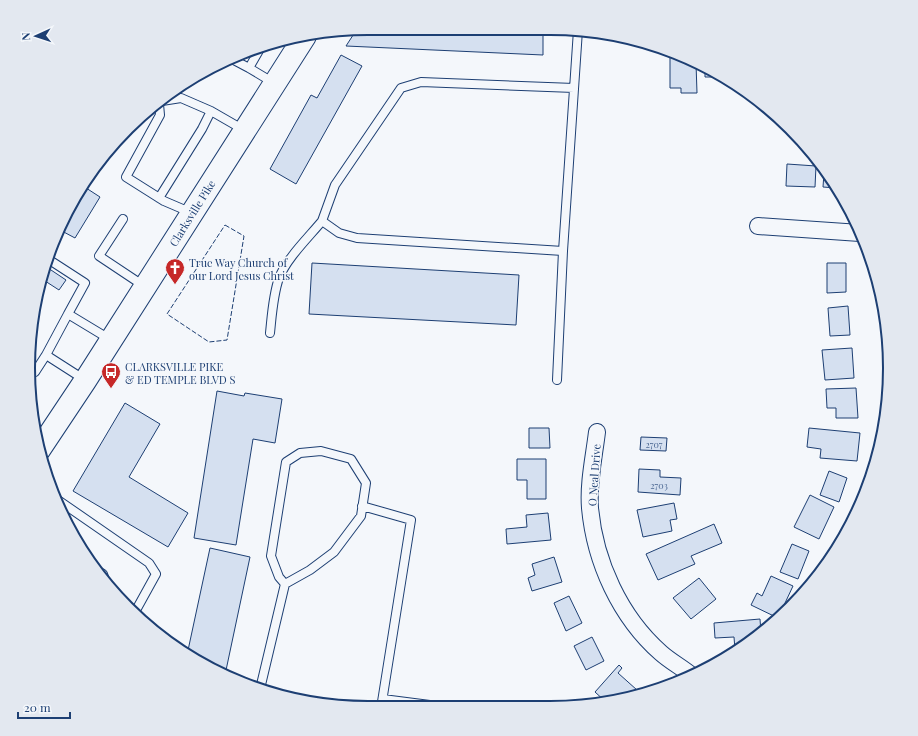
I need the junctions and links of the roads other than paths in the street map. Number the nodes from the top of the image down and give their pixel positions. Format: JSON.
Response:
{"nodes":[{"id":1,"x":578,"y":37,"type":"edge"},
{"id":2,"x":302,"y":41,"type":"edge"},
{"id":3,"x":257,"y":54,"type":"edge"},
{"id":4,"x":236,"y":62,"type":"edge"},
{"id":5,"x":249,"y":68,"type":"junction"},
{"id":6,"x":275,"y":84,"type":"junction"},
{"id":7,"x":574,"y":88,"type":"junction"},
{"id":8,"x":171,"y":100,"type":"edge"},
{"id":9,"x":159,"y":109,"type":"edge"},
{"id":10,"x":211,"y":110,"type":"junction"},
{"id":11,"x":244,"y":131,"type":"junction"},
{"id":12,"x":159,"y":198,"type":"junction"},
{"id":13,"x":192,"y":213,"type":"junction"},
{"id":14,"x":123,"y":219,"type":"dead end"},
{"id":15,"x":322,"y":221,"type":"junction"},
{"id":16,"x":758,"y":226,"type":"dead end"},
{"id":17,"x":854,"y":233,"type":"edge"},
{"id":18,"x":563,"y":251,"type":"junction"},
{"id":19,"x":53,"y":262,"type":"edge"},
{"id":20,"x":145,"y":287,"type":"junction"},
{"id":21,"x":68,"y":314,"type":"junction"},
{"id":22,"x":270,"y":332,"type":"dead end"},
{"id":23,"x":112,"y":340,"type":"junction"},
{"id":24,"x":46,"y":355,"type":"junction"},
{"id":25,"x":35,"y":372,"type":"edge"},
{"id":26,"x":557,"y":380,"type":"dead end"},
{"id":27,"x":85,"y":381,"type":"junction"},
{"id":28,"x":597,"y":432,"type":"dead end"},
{"id":29,"x":43,"y":443,"type":"edge"},
{"id":30,"x":64,"y":504,"type":"edge"},
{"id":31,"x":362,"y":506,"type":"junction"},
{"id":32,"x":286,"y":584,"type":"junction"},
{"id":33,"x":137,"y":607,"type":"edge"},
{"id":34,"x":687,"y":671,"type":"edge"},
{"id":35,"x":261,"y":683,"type":"edge"},
{"id":36,"x":383,"y":699,"type":"joint"},
{"id":37,"x":399,"y":701,"type":"edge"}],
"edges":[{"from":1,"to":7,"type":"lane"},
{"from":2,"to":6,"type":"main road","name":"Clarksville Pike"},
{"from":3,"to":5,"type":"lane"},
{"from":4,"to":5,"type":"lane"},
{"from":5,"to":6,"type":"lane"},
{"from":6,"to":11,"type":"main road","name":"Clarksville Pike"},
{"from":7,"to":15,"type":"lane"},
{"from":7,"to":18,"type":"lane"},
{"from":8,"to":10,"type":"lane"},
{"from":9,"to":12,"type":"lane"},
{"from":10,"to":11,"type":"lane"},
{"from":10,"to":12,"type":"lane"},
{"from":11,"to":13,"type":"main road","name":"Clarksville Pike"},
{"from":12,"to":13,"type":"lane"},
{"from":13,"to":20,"type":"main road","name":"Clarksville Pike"},
{"from":14,"to":20,"type":"lane"},
{"from":15,"to":18,"type":"lane"},
{"from":15,"to":22,"type":"lane"},
{"from":16,"to":17,"type":"street"},
{"from":18,"to":26,"type":"lane"},
{"from":19,"to":21,"type":"lane"},
{"from":20,"to":23,"type":"main road","name":"Clarksville Pike"},
{"from":21,"to":23,"type":"lane"},
{"from":21,"to":24,"type":"lane"},
{"from":23,"to":27,"type":"main road","name":"Clarksville Pike"},
{"from":24,"to":25,"type":"lane"},
{"from":24,"to":27,"type":"lane"},
{"from":27,"to":29,"type":"main road","name":"Clarksville Pike"},
{"from":28,"to":34,"type":"street","name":"O Neal Drive"},
{"from":30,"to":33,"type":"lane"},
{"from":31,"to":32,"type":"lane"},
{"from":31,"to":32,"type":"lane"},
{"from":31,"to":36,"type":"lane"},
{"from":32,"to":35,"type":"lane"},
{"from":36,"to":37,"type":"lane"}]}
